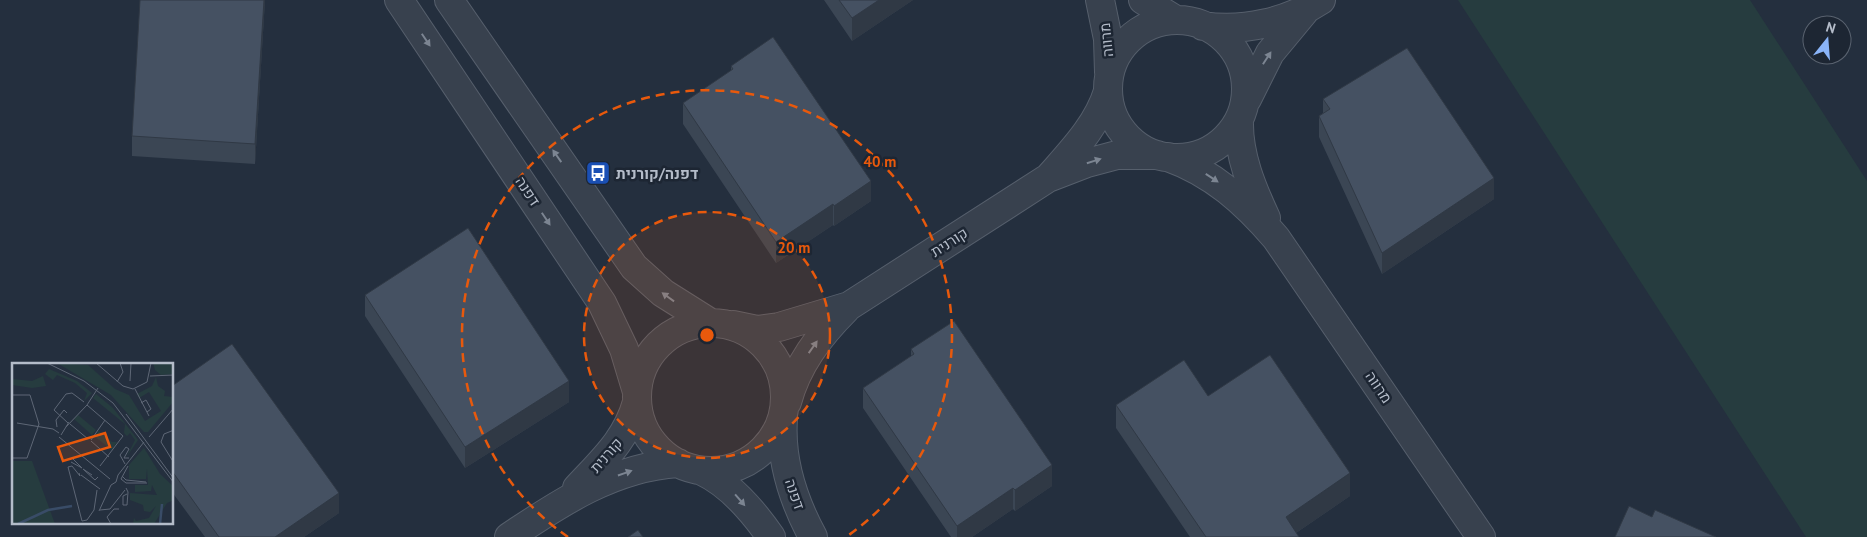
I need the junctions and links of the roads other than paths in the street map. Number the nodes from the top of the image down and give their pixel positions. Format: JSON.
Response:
{"nodes":[{"id":1,"x":399,"y":0,"type":"edge"},
{"id":2,"x":449,"y":0,"type":"edge"},
{"id":3,"x":1100,"y":0,"type":"edge"},
{"id":4,"x":1143,"y":0,"type":"edge"},
{"id":5,"x":1313,"y":5,"type":"edge"},
{"id":6,"x":1189,"y":23,"type":"junction"},
{"id":7,"x":1108,"y":85,"type":"junction"},
{"id":8,"x":1242,"y":111,"type":"junction"},
{"id":9,"x":1162,"y":156,"type":"junction"},
{"id":10,"x":1048,"y":178,"type":"junction"},
{"id":11,"x":1276,"y":238,"type":"junction"},
{"id":12,"x":849,"y":306,"type":"junction"},
{"id":13,"x":721,"y":324,"type":"junction"},
{"id":14,"x":637,"y":397,"type":"junction"},
{"id":15,"x":784,"y":413,"type":"junction"},
{"id":16,"x":690,"y":467,"type":"junction"},
{"id":17,"x":565,"y":500,"type":"junction"},
{"id":18,"x":509,"y":537,"type":"edge"},
{"id":19,"x":771,"y":537,"type":"edge"},
{"id":20,"x":812,"y":537,"type":"edge"},
{"id":21,"x":1481,"y":537,"type":"edge"}],
"edges":[{"from":1,"to":14,"type":"street","name":"דפנה","one_way":true},
{"from":13,"to":2,"type":"street","one_way":true},
{"from":3,"to":7,"type":"street","name":"מרווה"},
{"from":4,"to":6,"type":"street"},
{"from":5,"to":6,"type":"street"},
{"from":8,"to":5,"type":"street","one_way":true},
{"from":6,"to":7,"type":"street"},
{"from":6,"to":8,"type":"street"},
{"from":7,"to":9,"type":"street"},
{"from":7,"to":10,"type":"street","name":"קורנית"},
{"from":8,"to":9,"type":"street"},
{"from":8,"to":11,"type":"street","name":"מרווה"},
{"from":10,"to":9,"type":"street","name":"קורנית","one_way":true},
{"from":9,"to":11,"type":"street","name":"מרווה","one_way":true},
{"from":10,"to":12,"type":"street","name":"קורנית"},
{"from":11,"to":21,"type":"street","name":"מרווה"},
{"from":12,"to":13,"type":"street","name":"קורנית"},
{"from":15,"to":12,"type":"street","name":"קורנית","one_way":true},
{"from":13,"to":14,"type":"street"},
{"from":13,"to":15,"type":"street"},
{"from":14,"to":16,"type":"street"},
{"from":14,"to":17,"type":"street","name":"קורנית"},
{"from":15,"to":16,"type":"street"},
{"from":15,"to":20,"type":"street","name":"דפנה"},
{"from":17,"to":16,"type":"street","name":"קורנית","one_way":true},
{"from":16,"to":19,"type":"street","one_way":true},
{"from":17,"to":18,"type":"street","name":"קורנית"}]}
